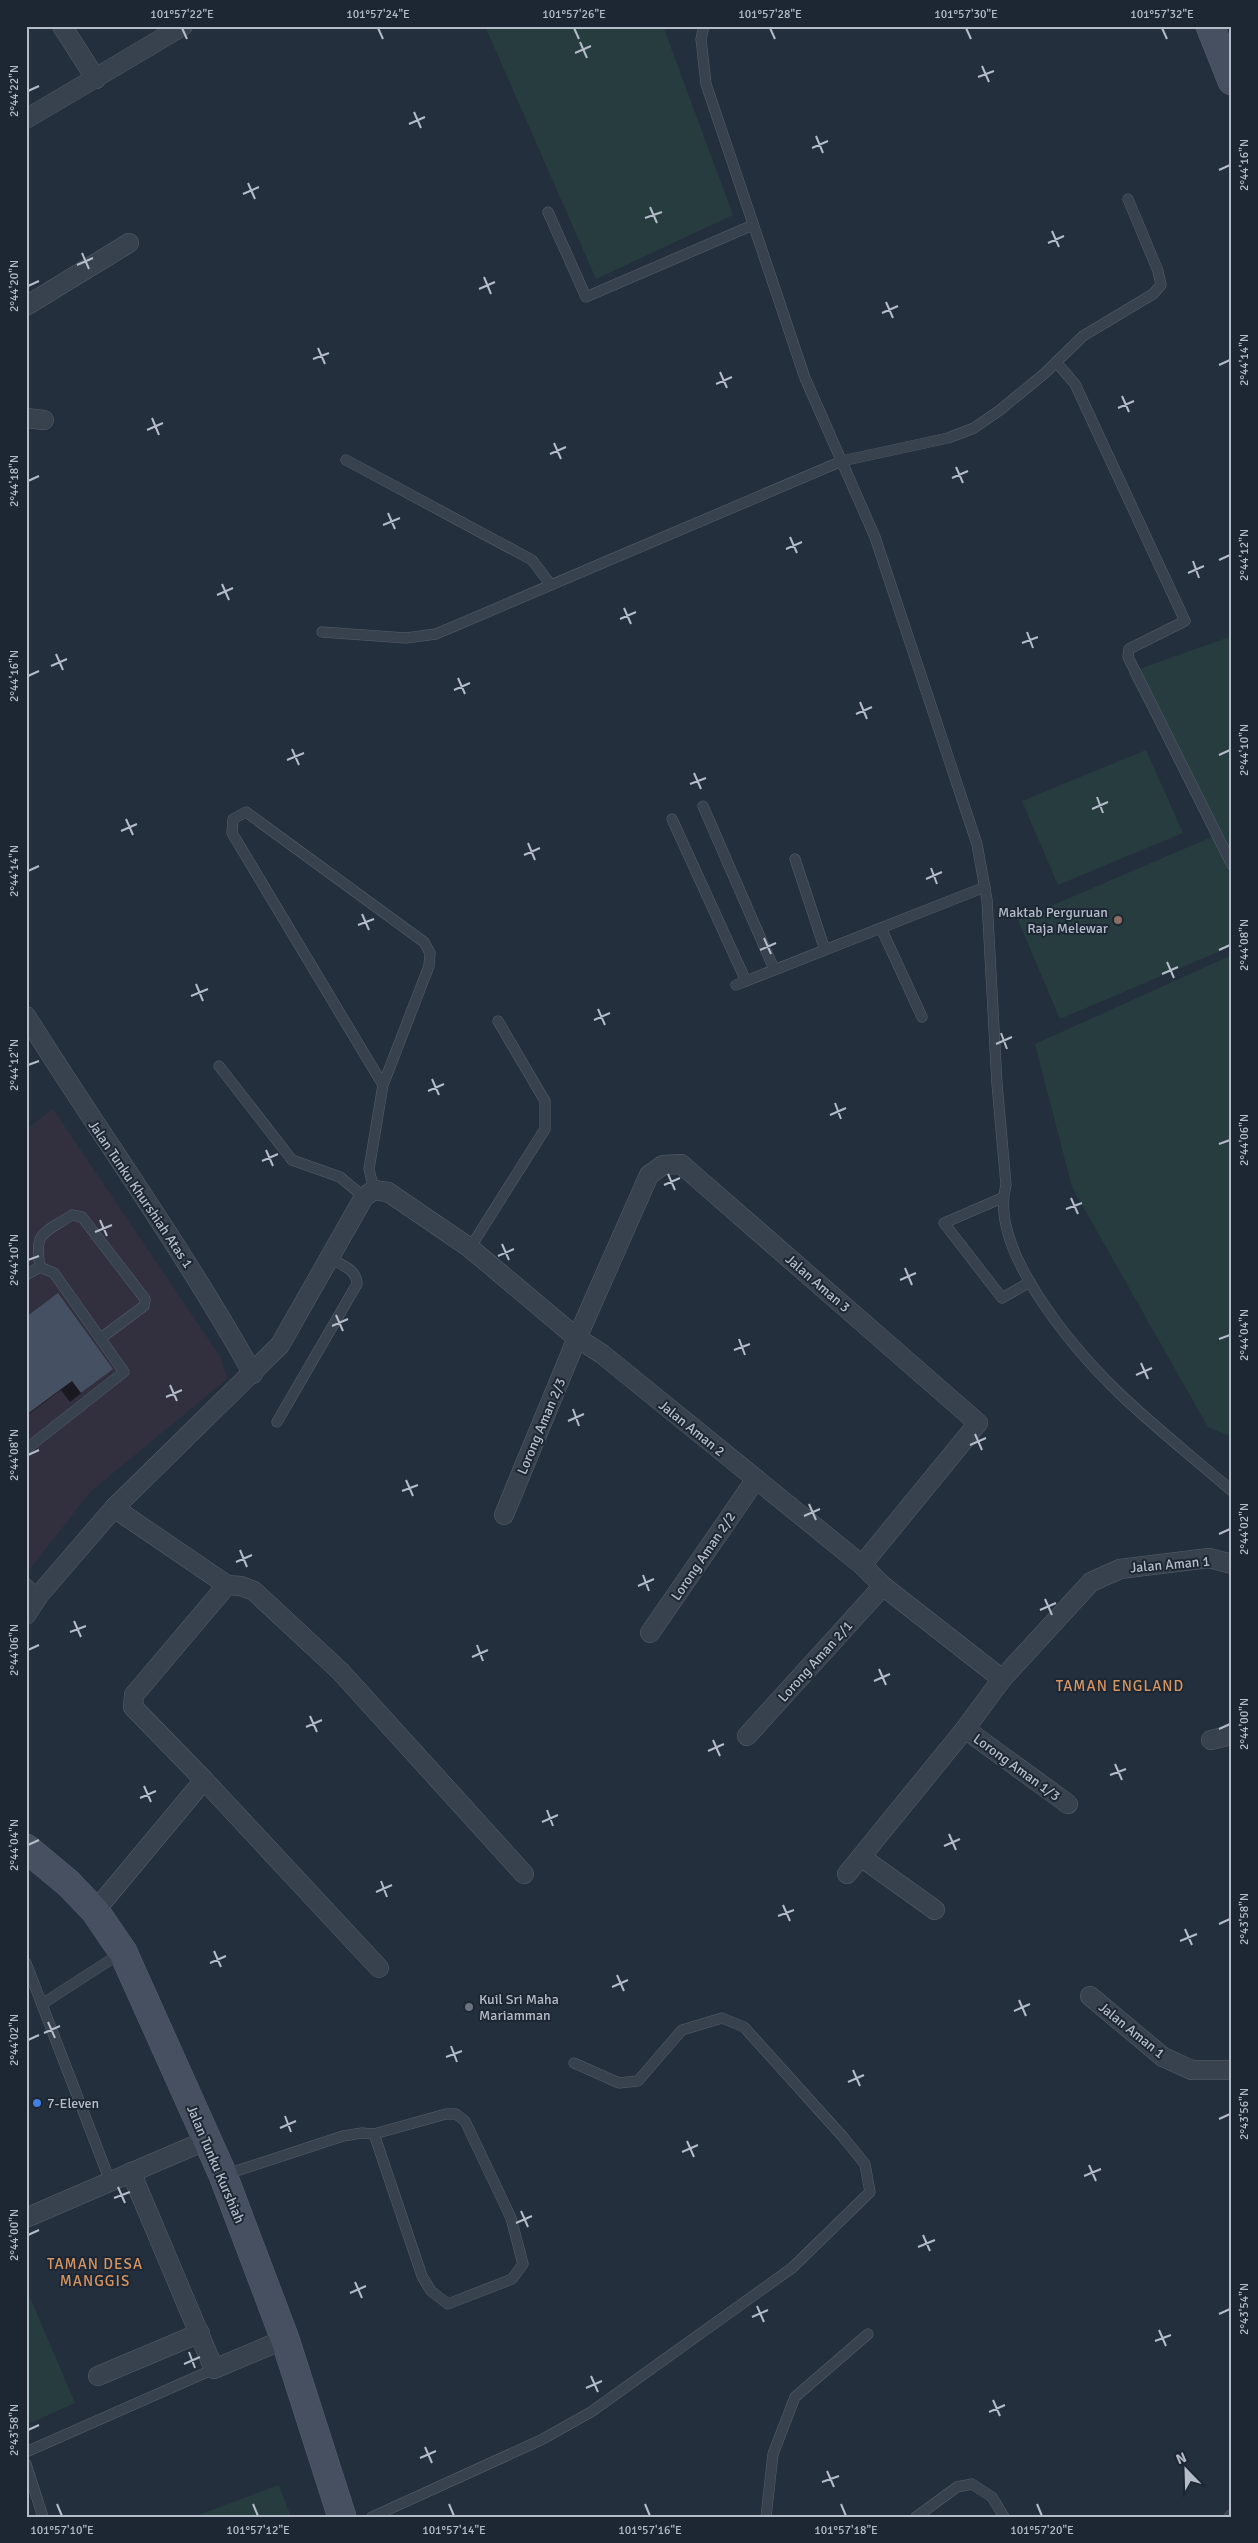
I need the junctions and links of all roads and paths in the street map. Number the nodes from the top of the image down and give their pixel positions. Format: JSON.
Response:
{"nodes":[{"id":1,"x":62,"y":26,"type":"edge"},
{"id":2,"x":182,"y":26,"type":"edge"},
{"id":3,"x":704,"y":26,"type":"edge"},
{"id":4,"x":1210,"y":26,"type":"edge"},
{"id":5,"x":160,"y":33,"type":"edge"},
{"id":6,"x":96,"y":79,"type":"junction"},
{"id":7,"x":1232,"y":81,"type":"edge"},
{"id":8,"x":26,"y":119,"type":"edge"},
{"id":9,"x":1128,"y":199,"type":"dead end"},
{"id":10,"x":548,"y":212,"type":"dead end"},
{"id":11,"x":753,"y":225,"type":"junction"},
{"id":12,"x":129,"y":243,"type":"dead end"},
{"id":13,"x":26,"y":306,"type":"edge"},
{"id":14,"x":1056,"y":362,"type":"junction"},
{"id":15,"x":346,"y":460,"type":"dead end"},
{"id":16,"x":842,"y":461,"type":"junction"},
{"id":17,"x":551,"y":585,"type":"junction"},
{"id":18,"x":322,"y":632,"type":"dead end"},
{"id":19,"x":703,"y":806,"type":"dead end"},
{"id":20,"x":672,"y":819,"type":"dead end"},
{"id":21,"x":795,"y":859,"type":"dead end"},
{"id":22,"x":1232,"y":865,"type":"edge"},
{"id":23,"x":985,"y":887,"type":"junction"},
{"id":24,"x":881,"y":928,"type":"junction"},
{"id":25,"x":825,"y":950,"type":"junction"},
{"id":26,"x":774,"y":969,"type":"junction"},
{"id":27,"x":26,"y":1016,"type":"edge"},
{"id":28,"x":922,"y":1017,"type":"dead end"},
{"id":29,"x":498,"y":1022,"type":"dead end"},
{"id":30,"x":219,"y":1066,"type":"dead end"},
{"id":31,"x":383,"y":1085,"type":"junction"},
{"id":32,"x":369,"y":1193,"type":"junction"},
{"id":33,"x":1002,"y":1198,"type":"junction"},
{"id":34,"x":470,"y":1248,"type":"junction"},
{"id":35,"x":329,"y":1258,"type":"junction"},
{"id":36,"x":40,"y":1267,"type":"junction"},
{"id":37,"x":26,"y":1275,"type":"edge"},
{"id":38,"x":1030,"y":1282,"type":"junction"},
{"id":39,"x":101,"y":1338,"type":"junction"},
{"id":40,"x":577,"y":1338,"type":"junction"},
{"id":41,"x":253,"y":1374,"type":"junction"},
{"id":42,"x":277,"y":1422,"type":"dead end"},
{"id":43,"x":26,"y":1449,"type":"edge"},
{"id":44,"x":756,"y":1479,"type":"junction"},
{"id":45,"x":1232,"y":1491,"type":"edge"},
{"id":46,"x":114,"y":1508,"type":"junction"},
{"id":47,"x":504,"y":1515,"type":"dead end"},
{"id":48,"x":1232,"y":1564,"type":"edge"},
{"id":49,"x":862,"y":1565,"type":"junction"},
{"id":50,"x":227,"y":1585,"type":"junction"},
{"id":51,"x":882,"y":1586,"type":"junction"},
{"id":52,"x":33,"y":1589,"type":"edge"},
{"id":53,"x":26,"y":1615,"type":"edge"},
{"id":54,"x":650,"y":1633,"type":"dead end"},
{"id":55,"x":1002,"y":1679,"type":"junction"},
{"id":56,"x":966,"y":1729,"type":"junction"},
{"id":57,"x":1232,"y":1735,"type":"edge"},
{"id":58,"x":747,"y":1736,"type":"dead end"},
{"id":59,"x":1211,"y":1740,"type":"dead end"},
{"id":60,"x":204,"y":1780,"type":"junction"},
{"id":61,"x":1068,"y":1804,"type":"dead end"},
{"id":62,"x":26,"y":1848,"type":"edge"},
{"id":63,"x":861,"y":1857,"type":"junction"},
{"id":64,"x":524,"y":1874,"type":"dead end"},
{"id":65,"x":847,"y":1874,"type":"dead end"},
{"id":66,"x":935,"y":1910,"type":"dead end"},
{"id":67,"x":95,"y":1911,"type":"junction"},
{"id":68,"x":123,"y":1952,"type":"junction"},
{"id":69,"x":26,"y":1963,"type":"edge"},
{"id":70,"x":379,"y":1968,"type":"dead end"},
{"id":71,"x":1090,"y":1996,"type":"dead end"},
{"id":72,"x":42,"y":2004,"type":"junction"},
{"id":73,"x":574,"y":2063,"type":"dead end"},
{"id":74,"x":1232,"y":2070,"type":"edge"},
{"id":75,"x":374,"y":2134,"type":"junction"},
{"id":76,"x":207,"y":2140,"type":"junction"},
{"id":77,"x":131,"y":2172,"type":"junction"},
{"id":78,"x":222,"y":2176,"type":"junction"},
{"id":79,"x":110,"y":2181,"type":"junction"},
{"id":80,"x":28,"y":2217,"type":"dead end"},
{"id":81,"x":200,"y":2333,"type":"junction"},
{"id":82,"x":868,"y":2334,"type":"dead end"},
{"id":83,"x":285,"y":2340,"type":"junction"},
{"id":84,"x":214,"y":2369,"type":"junction"},
{"id":85,"x":98,"y":2376,"type":"dead end"},
{"id":86,"x":26,"y":2452,"type":"edge"},
{"id":87,"x":26,"y":2464,"type":"edge"},
{"id":88,"x":42,"y":2517,"type":"edge"},
{"id":89,"x":342,"y":2517,"type":"edge"},
{"id":90,"x":372,"y":2517,"type":"edge"},
{"id":91,"x":766,"y":2517,"type":"edge"},
{"id":92,"x":916,"y":2517,"type":"edge"},
{"id":93,"x":1004,"y":2517,"type":"edge"}],
"edges":[{"from":1,"to":6,"type":"street"},
{"from":2,"to":5,"type":"street"},
{"from":3,"to":11,"type":"lane"},
{"from":4,"to":7,"type":"main road"},
{"from":5,"to":6,"type":"street"},
{"from":6,"to":8,"type":"street"},
{"from":9,"to":14,"type":"lane"},
{"from":10,"to":11,"type":"lane"},
{"from":11,"to":16,"type":"lane"},
{"from":12,"to":13,"type":"street"},
{"from":14,"to":16,"type":"lane"},
{"from":14,"to":22,"type":"lane"},
{"from":15,"to":17,"type":"lane"},
{"from":16,"to":17,"type":"lane"},
{"from":16,"to":23,"type":"lane"},
{"from":17,"to":18,"type":"lane"},
{"from":19,"to":26,"type":"lane"},
{"from":20,"to":26,"type":"lane"},
{"from":21,"to":25,"type":"lane"},
{"from":23,"to":24,"type":"lane"},
{"from":23,"to":33,"type":"lane"},
{"from":24,"to":25,"type":"lane"},
{"from":24,"to":28,"type":"lane"},
{"from":25,"to":26,"type":"lane"},
{"from":27,"to":41,"type":"street","name":"Jalan Tunku Khurshiah Atas 1"},
{"from":29,"to":34,"type":"lane"},
{"from":30,"to":32,"type":"lane"},
{"from":31,"to":31,"type":"lane"},
{"from":31,"to":32,"type":"lane"},
{"from":32,"to":34,"type":"street","name":"Jalan Aman 2"},
{"from":32,"to":35,"type":"street"},
{"from":33,"to":38,"type":"lane"},
{"from":33,"to":38,"type":"lane"},
{"from":34,"to":40,"type":"street","name":"Jalan Aman 2"},
{"from":35,"to":41,"type":"street"},
{"from":35,"to":42,"type":"lane"},
{"from":36,"to":37,"type":"lane"},
{"from":36,"to":39,"type":"lane"},
{"from":36,"to":39,"type":"lane"},
{"from":38,"to":45,"type":"lane"},
{"from":39,"to":43,"type":"lane"},
{"from":40,"to":44,"type":"street","name":"Jalan Aman 2"},
{"from":40,"to":47,"type":"street","name":"Lorong Aman 2/3"},
{"from":40,"to":49,"type":"street","name":"Jalan Aman 3"},
{"from":41,"to":46,"type":"street"},
{"from":44,"to":49,"type":"street","name":"Jalan Aman 2"},
{"from":44,"to":54,"type":"street","name":"Lorong Aman 2/2"},
{"from":46,"to":50,"type":"street"},
{"from":46,"to":52,"type":"street"},
{"from":48,"to":55,"type":"street","name":"Jalan Aman 1"},
{"from":49,"to":51,"type":"street","name":"Jalan Aman 2"},
{"from":50,"to":60,"type":"street"},
{"from":50,"to":64,"type":"street"},
{"from":51,"to":55,"type":"street","name":"Jalan Aman 2"},
{"from":51,"to":58,"type":"street","name":"Lorong Aman 2/1"},
{"from":52,"to":53,"type":"street"},
{"from":55,"to":56,"type":"street","name":"Jalan Aman 1"},
{"from":56,"to":61,"type":"street","name":"Lorong Aman 1/3"},
{"from":56,"to":63,"type":"street","name":"Jalan Aman 1"},
{"from":57,"to":59,"type":"street"},
{"from":60,"to":67,"type":"street"},
{"from":60,"to":70,"type":"street"},
{"from":62,"to":67,"type":"main road","name":"Jalan Tunku Kurshiah"},
{"from":63,"to":65,"type":"street","name":"Jalan Aman 1"},
{"from":63,"to":66,"type":"street"},
{"from":67,"to":68,"type":"main road","name":"Jalan Tunku Kurshiah"},
{"from":68,"to":72,"type":"lane"},
{"from":68,"to":76,"type":"main road","name":"Jalan Tunku Kurshiah"},
{"from":69,"to":72,"type":"lane"},
{"from":71,"to":74,"type":"street","name":"Jalan Aman 1"},
{"from":72,"to":79,"type":"lane"},
{"from":73,"to":90,"type":"lane"},
{"from":75,"to":75,"type":"lane"},
{"from":75,"to":78,"type":"lane"},
{"from":76,"to":77,"type":"street"},
{"from":76,"to":78,"type":"main road","name":"Jalan Tunku Kurshiah"},
{"from":77,"to":79,"type":"street"},
{"from":77,"to":81,"type":"street"},
{"from":78,"to":83,"type":"main road","name":"Jalan Tunku Kurshiah"},
{"from":79,"to":80,"type":"street"},
{"from":81,"to":84,"type":"street"},
{"from":81,"to":85,"type":"street"},
{"from":82,"to":91,"type":"lane"},
{"from":83,"to":84,"type":"street"},
{"from":83,"to":89,"type":"main road","name":"Jalan Tunku Kurshiah"},
{"from":84,"to":86,"type":"lane"},
{"from":87,"to":88,"type":"lane"},
{"from":92,"to":93,"type":"lane"}]}
